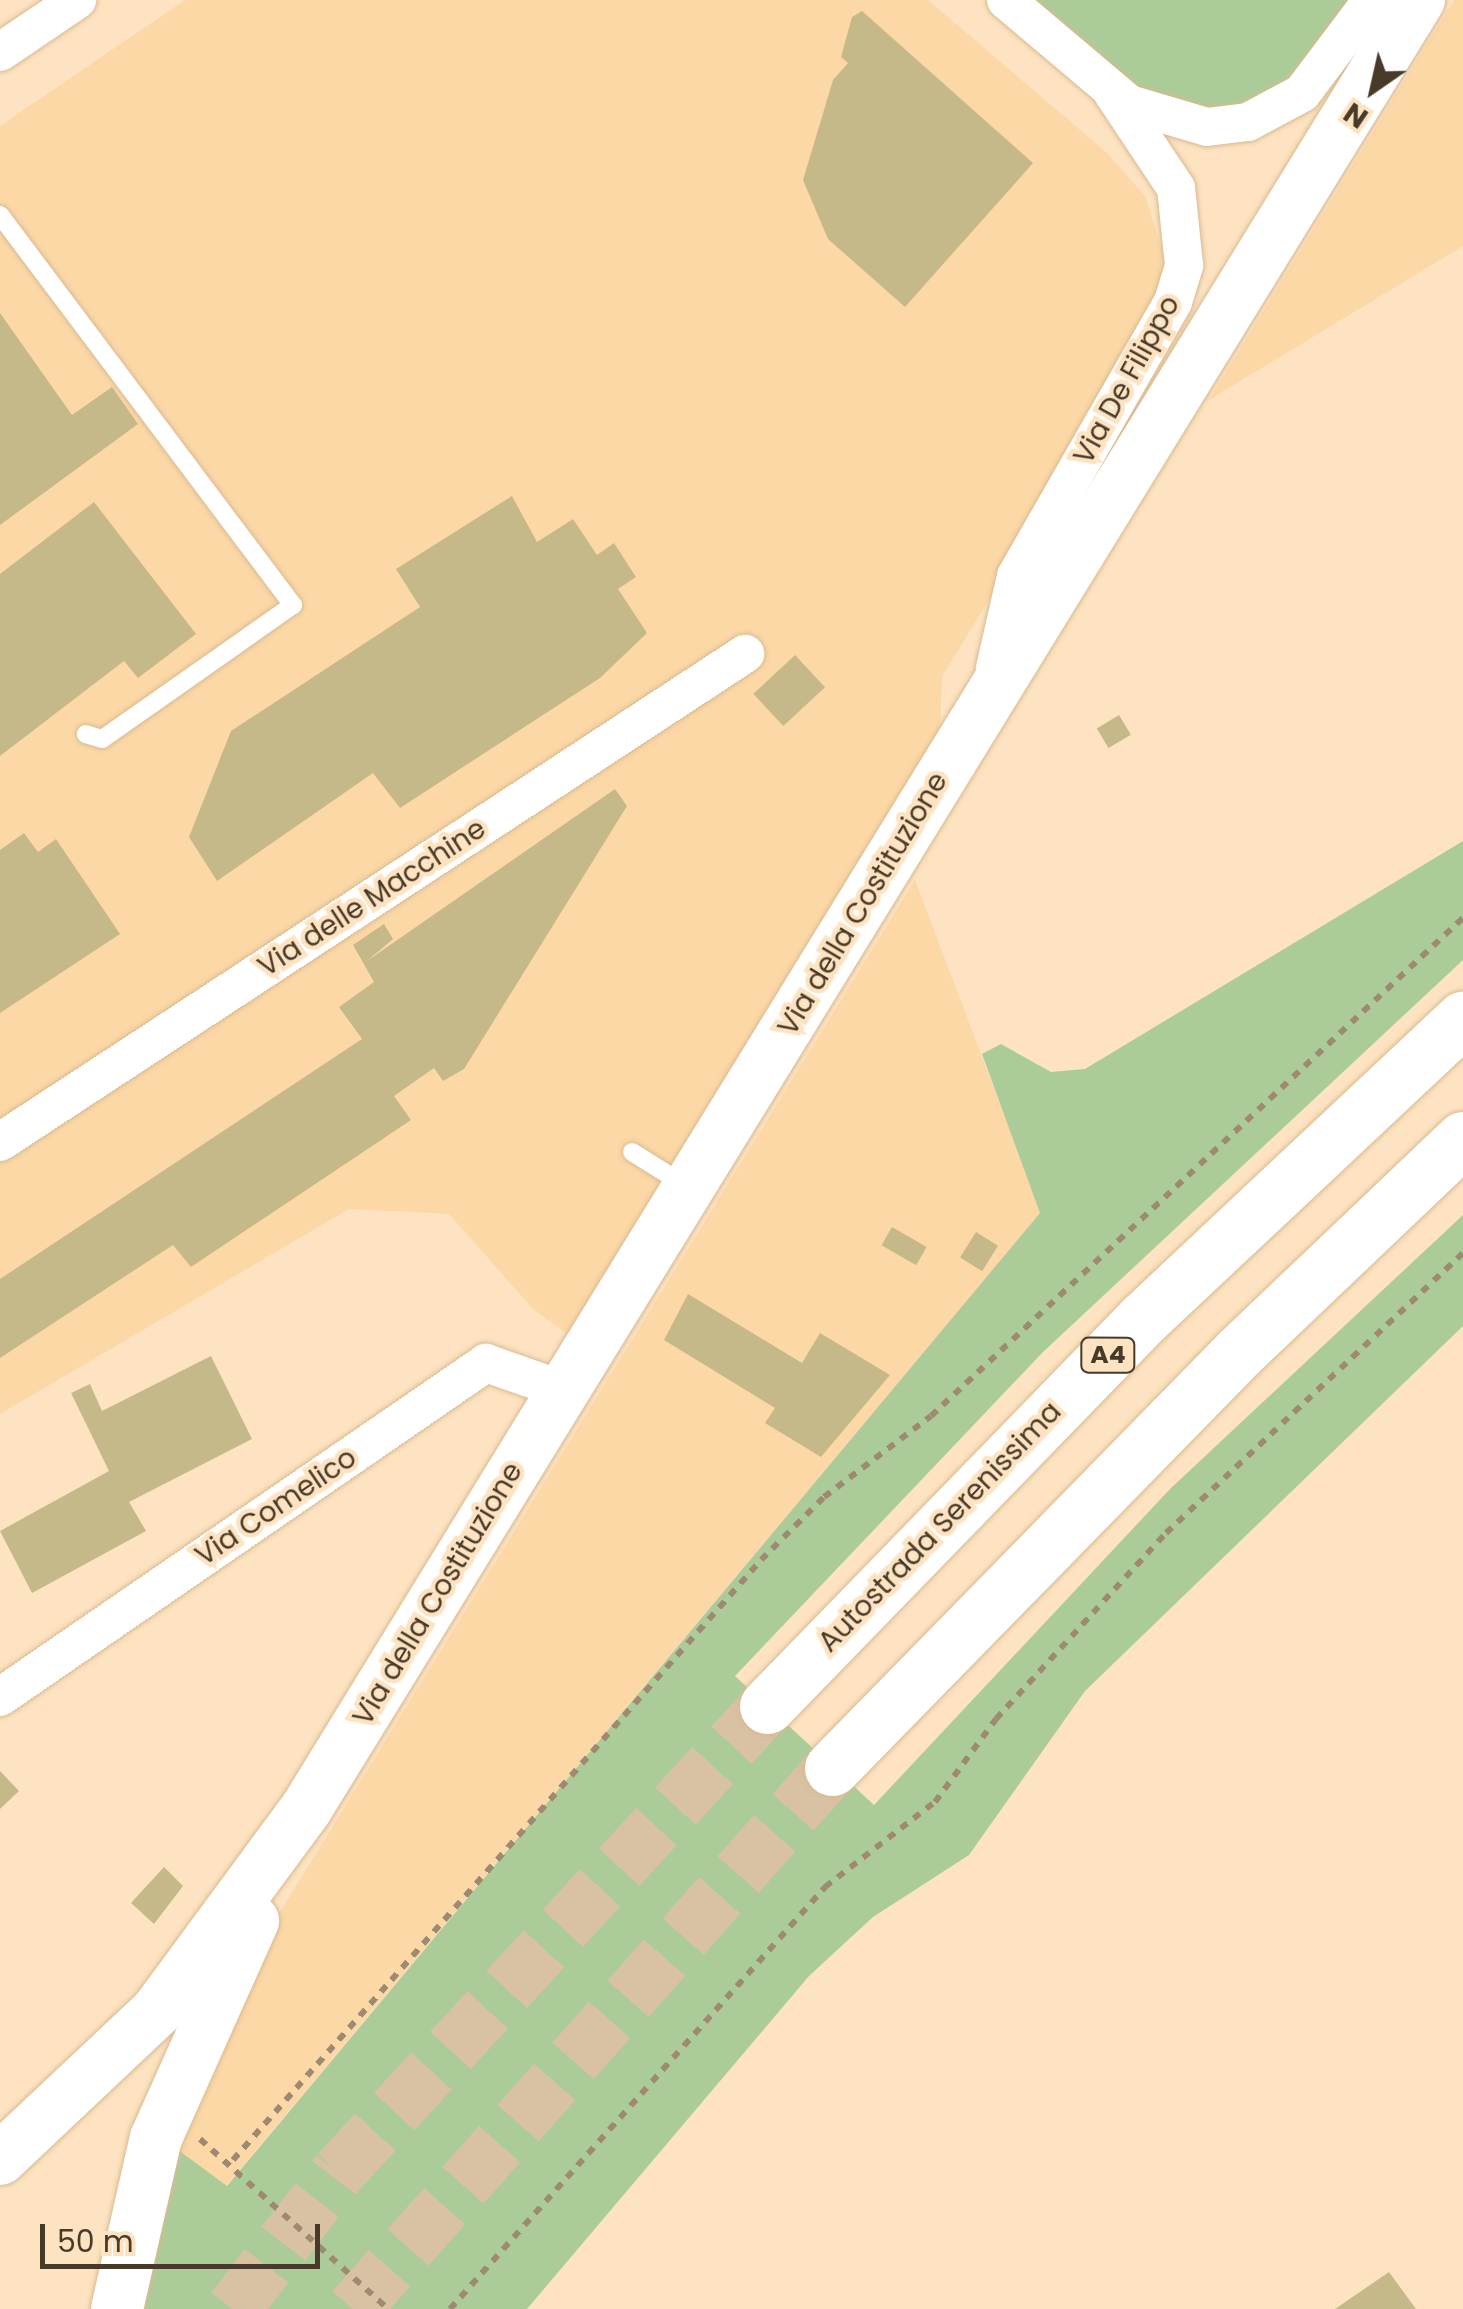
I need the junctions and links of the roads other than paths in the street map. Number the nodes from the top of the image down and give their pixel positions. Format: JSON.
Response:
{"nodes":[{"id":1,"x":77,"y":0,"type":"edge"},
{"id":2,"x":1006,"y":0,"type":"edge"},
{"id":3,"x":1372,"y":0,"type":"edge"},
{"id":4,"x":1419,"y":0,"type":"edge"},
{"id":5,"x":0,"y":52,"type":"edge"},
{"id":6,"x":1112,"y":92,"type":"junction"},
{"id":7,"x":0,"y":216,"type":"edge"},
{"id":8,"x":745,"y":654,"type":"dead end"},
{"id":9,"x":990,"y":694,"type":"junction"},
{"id":10,"x":86,"y":734,"type":"dead end"},
{"id":11,"x":1463,"y":1018,"type":"edge"},
{"id":12,"x":1463,"y":1139,"type":"edge"},
{"id":13,"x":0,"y":1142,"type":"edge"},
{"id":14,"x":632,"y":1152,"type":"dead end"},
{"id":15,"x":690,"y":1188,"type":"junction"},
{"id":16,"x":562,"y":1390,"type":"junction"},
{"id":17,"x":0,"y":1697,"type":"edge"},
{"id":18,"x":767,"y":1706,"type":"tunnel mouth"},
{"id":19,"x":832,"y":1768,"type":"tunnel mouth"},
{"id":20,"x":306,"y":1809,"type":"junction"},
{"id":21,"x":0,"y":2160,"type":"edge"},
{"id":22,"x":117,"y":2309,"type":"edge"}],
"edges":[{"from":1,"to":5,"type":"street"},
{"from":2,"to":6,"type":"street"},
{"from":3,"to":6,"type":"street"},
{"from":4,"to":9,"type":"main road","name":"Via della Costituzione"},
{"from":6,"to":9,"type":"street","name":"Via De Filippo"},
{"from":7,"to":10,"type":"lane"},
{"from":8,"to":13,"type":"street","name":"Via delle Macchine"},
{"from":9,"to":15,"type":"main road","name":"Via della Costituzione"},
{"from":11,"to":18,"type":"highway","name":"Autostrada Serenissima","number":"A4"},
{"from":12,"to":19,"type":"highway"},
{"from":14,"to":15,"type":"lane"},
{"from":15,"to":16,"type":"main road","name":"Via della Costituzione"},
{"from":16,"to":17,"type":"street","name":"Via Comelico"},
{"from":16,"to":20,"type":"main road","name":"Via della Costituzione"},
{"from":20,"to":21,"type":"main road"},
{"from":20,"to":22,"type":"main road"}]}
